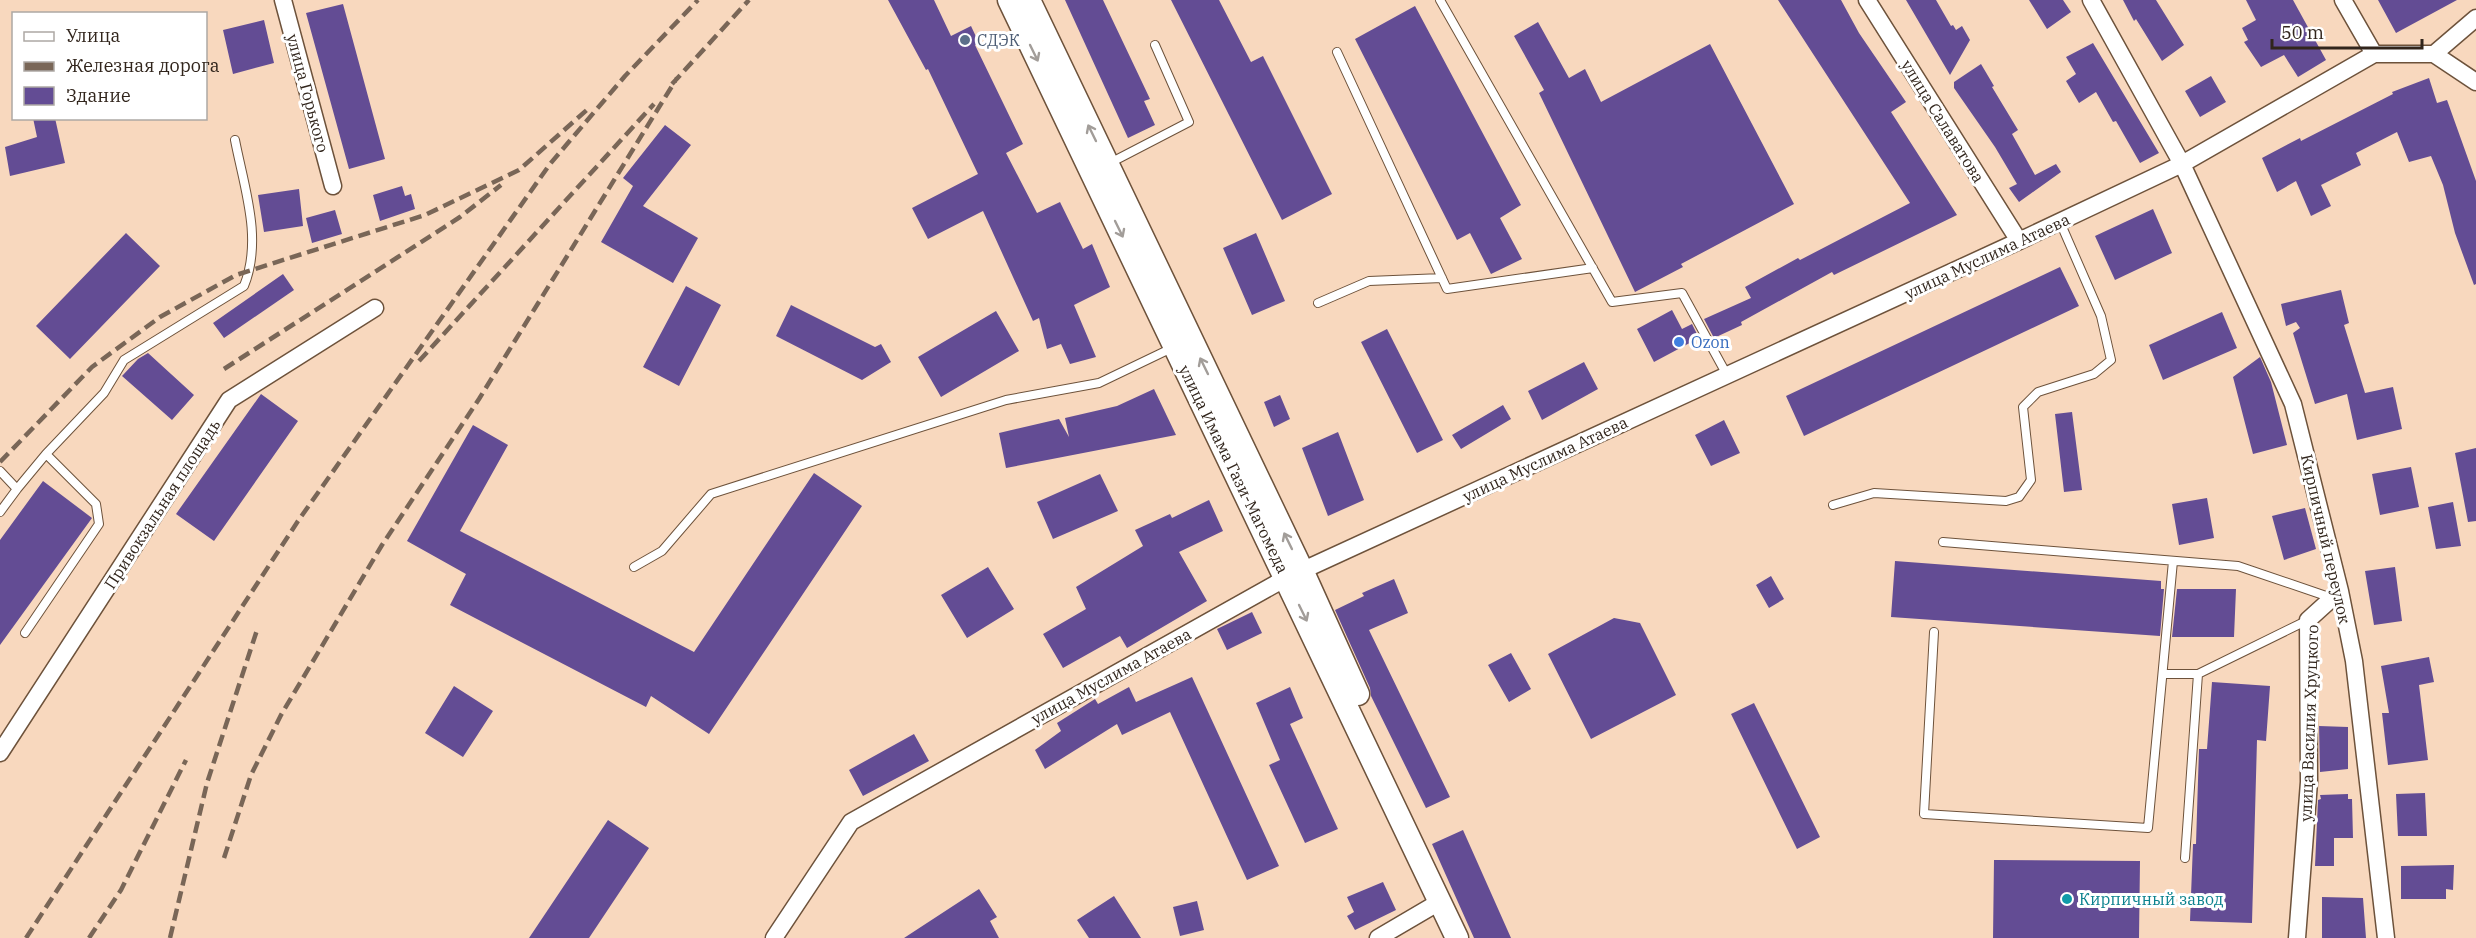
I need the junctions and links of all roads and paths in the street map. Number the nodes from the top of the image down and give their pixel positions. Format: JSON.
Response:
{"nodes":[{"id":1,"x":283,"y":0,"type":"edge"},
{"id":2,"x":1009,"y":0,"type":"edge"},
{"id":3,"x":1029,"y":0,"type":"edge"},
{"id":4,"x":1440,"y":0,"type":"edge"},
{"id":5,"x":1867,"y":0,"type":"edge"},
{"id":6,"x":2091,"y":0,"type":"edge"},
{"id":7,"x":2343,"y":0,"type":"edge"},
{"id":8,"x":2476,"y":18,"type":"edge"},
{"id":9,"x":1155,"y":45,"type":"dead end"},
{"id":10,"x":1337,"y":52,"type":"dead end"},
{"id":11,"x":2374,"y":54,"type":"junction"},
{"id":12,"x":2434,"y":54,"type":"junction"},
{"id":13,"x":2473,"y":77,"type":"edge"},
{"id":14,"x":235,"y":140,"type":"dead end"},
{"id":15,"x":1107,"y":164,"type":"junction"},
{"id":16,"x":2182,"y":164,"type":"junction"},
{"id":17,"x":333,"y":186,"type":"dead end"},
{"id":18,"x":2060,"y":222,"type":"junction"},
{"id":19,"x":2019,"y":241,"type":"junction"},
{"id":20,"x":1593,"y":268,"type":"junction"},
{"id":21,"x":1442,"y":278,"type":"junction"},
{"id":22,"x":1318,"y":303,"type":"dead end"},
{"id":23,"x":375,"y":308,"type":"dead end"},
{"id":24,"x":1183,"y":343,"type":"junction"},
{"id":25,"x":1727,"y":375,"type":"junction"},
{"id":26,"x":46,"y":454,"type":"junction"},
{"id":27,"x":0,"y":471,"type":"edge"},
{"id":28,"x":17,"y":489,"type":"junction"},
{"id":29,"x":1833,"y":505,"type":"dead end"},
{"id":30,"x":0,"y":513,"type":"edge"},
{"id":31,"x":1943,"y":542,"type":"dead end"},
{"id":32,"x":2173,"y":561,"type":"junction"},
{"id":33,"x":634,"y":567,"type":"dead end"},
{"id":34,"x":1294,"y":574,"type":"junction"},
{"id":35,"x":2336,"y":595,"type":"junction"},
{"id":36,"x":2308,"y":620,"type":"junction"},
{"id":37,"x":1934,"y":632,"type":"dead end"},
{"id":38,"x":25,"y":633,"type":"dead end"},
{"id":39,"x":2163,"y":674,"type":"junction"},
{"id":40,"x":2198,"y":674,"type":"junction"},
{"id":41,"x":0,"y":753,"type":"edge"},
{"id":42,"x":2185,"y":858,"type":"dead end"},
{"id":43,"x":1441,"y":902,"type":"junction"},
{"id":44,"x":774,"y":938,"type":"edge"},
{"id":45,"x":1378,"y":938,"type":"edge"},
{"id":46,"x":1457,"y":938,"type":"edge"},
{"id":47,"x":1470,"y":938,"type":"edge"},
{"id":48,"x":2297,"y":938,"type":"edge"},
{"id":49,"x":2386,"y":938,"type":"edge"}],
"edges":[{"from":1,"to":17,"type":"street","name":"улица Горького"},
{"from":2,"to":24,"type":"main road","name":"улица Имама Гази-Магомеда","one_way":true},
{"from":15,"to":3,"type":"main road","one_way":true},
{"from":4,"to":20,"type":"lane"},
{"from":5,"to":19,"type":"street","name":"улица Салаватова"},
{"from":6,"to":16,"type":"street","name":"Кирпичный переулок"},
{"from":7,"to":11,"type":"street"},
{"from":8,"to":12,"type":"street"},
{"from":9,"to":15,"type":"lane"},
{"from":10,"to":21,"type":"lane"},
{"from":11,"to":12,"type":"street"},
{"from":11,"to":16,"type":"street","name":"улица Муслима Атаева"},
{"from":12,"to":13,"type":"street"},
{"from":14,"to":26,"type":"lane"},
{"from":15,"to":24,"type":"main road"},
{"from":16,"to":18,"type":"street","name":"улица Муслима Атаева"},
{"from":16,"to":35,"type":"street","name":"Кирпичный переулок"},
{"from":18,"to":19,"type":"street","name":"улица Муслима Атаева"},
{"from":18,"to":29,"type":"lane"},
{"from":19,"to":25,"type":"street","name":"улица Муслима Атаева"},
{"from":20,"to":21,"type":"lane"},
{"from":20,"to":25,"type":"lane"},
{"from":21,"to":22,"type":"lane"},
{"from":23,"to":41,"type":"street","name":"Привокзальная площадь"},
{"from":24,"to":33,"type":"lane"},
{"from":24,"to":34,"type":"main road","name":"улица Имама Гази-Магомеда"},
{"from":25,"to":34,"type":"street","name":"улица Муслима Атаева"},
{"from":26,"to":28,"type":"lane"},
{"from":26,"to":38,"type":"lane"},
{"from":27,"to":28,"type":"lane"},
{"from":28,"to":30,"type":"lane"},
{"from":31,"to":32,"type":"lane"},
{"from":32,"to":35,"type":"lane"},
{"from":32,"to":39,"type":"lane"},
{"from":34,"to":43,"type":"main road","name":"улица Имама Гази-Магомеда","one_way":true},
{"from":34,"to":44,"type":"street","name":"улица Муслима Атаева"},
{"from":34,"to":47,"type":"main road"},
{"from":35,"to":36,"type":"street","name":"улица Василия Хруцкого"},
{"from":35,"to":49,"type":"street","name":"Кирпичный переулок"},
{"from":36,"to":40,"type":"lane"},
{"from":36,"to":48,"type":"street","name":"улица Василия Хруцкого"},
{"from":37,"to":39,"type":"lane"},
{"from":39,"to":40,"type":"lane"},
{"from":40,"to":42,"type":"lane"},
{"from":43,"to":45,"type":"street"},
{"from":43,"to":46,"type":"main road","name":"улица Имама Гази-Магомеда"}]}
